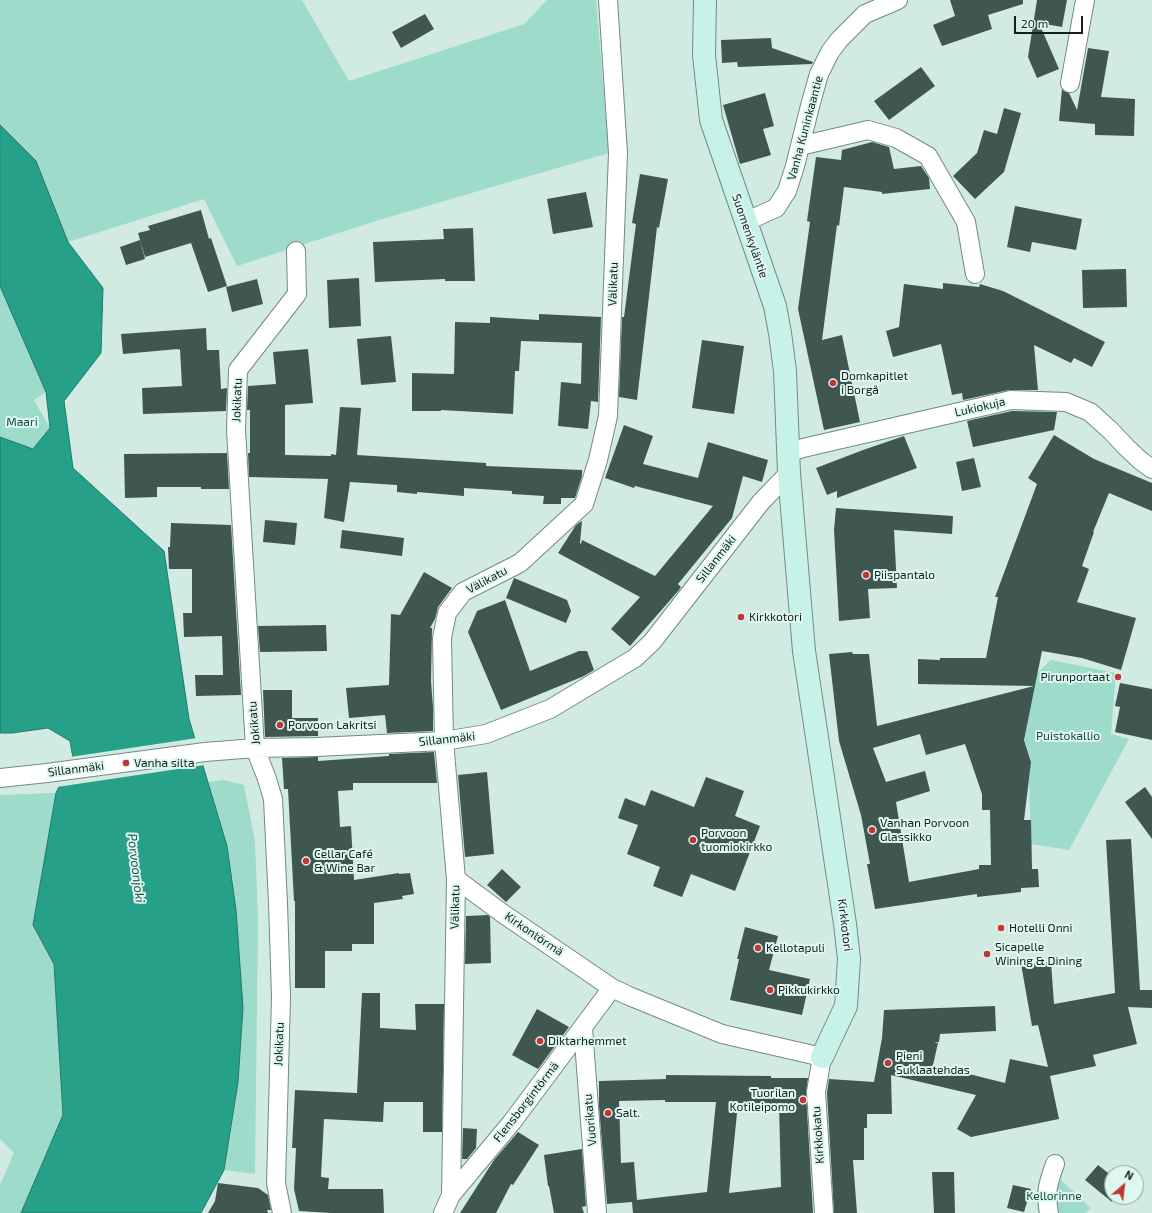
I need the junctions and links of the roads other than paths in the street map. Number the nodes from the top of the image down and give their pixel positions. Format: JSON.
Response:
{"nodes":[{"id":1,"x":608,"y":0,"type":"edge"},
{"id":2,"x":705,"y":0,"type":"edge"},
{"id":3,"x":898,"y":0,"type":"edge"},
{"id":4,"x":1085,"y":0,"type":"edge"},
{"id":5,"x":1070,"y":83,"type":"dead end"},
{"id":6,"x":800,"y":146,"type":"junction"},
{"id":7,"x":745,"y":222,"type":"junction"},
{"id":8,"x":296,"y":251,"type":"dead end"},
{"id":9,"x":975,"y":274,"type":"dead end"},
{"id":10,"x":789,"y":463,"type":"junction"},
{"id":11,"x":1152,"y":469,"type":"edge"},
{"id":12,"x":444,"y":742,"type":"junction"},
{"id":13,"x":255,"y":748,"type":"junction"},
{"id":14,"x":0,"y":778,"type":"edge"},
{"id":15,"x":456,"y":879,"type":"junction"},
{"id":16,"x":612,"y":988,"type":"junction"},
{"id":17,"x":583,"y":1028,"type":"junction"},
{"id":18,"x":822,"y":1057,"type":"junction"},
{"id":19,"x":1055,"y":1164,"type":"dead end"},
{"id":20,"x":451,"y":1196,"type":"junction"},
{"id":21,"x":282,"y":1213,"type":"edge"},
{"id":22,"x":443,"y":1213,"type":"edge"},
{"id":23,"x":598,"y":1213,"type":"edge"},
{"id":24,"x":824,"y":1213,"type":"edge"},
{"id":25,"x":1049,"y":1213,"type":"edge"}],
"edges":[{"from":1,"to":12,"type":"street","name":"Välikatu"},
{"from":2,"to":7,"type":"street","name":"Suomenkyläntie"},
{"from":3,"to":6,"type":"street","name":"Vanha Kuninkaantie"},
{"from":4,"to":5,"type":"street"},
{"from":6,"to":7,"type":"street","name":"Vanha Kuninkaantie"},
{"from":6,"to":9,"type":"street"},
{"from":7,"to":10,"type":"street","name":"Suomenkyläntie"},
{"from":8,"to":13,"type":"street","name":"Jokikatu"},
{"from":10,"to":11,"type":"street","name":"Lukiokuja"},
{"from":10,"to":12,"type":"street","name":"Sillanmäki"},
{"from":10,"to":18,"type":"street","name":"Kirkkotori"},
{"from":12,"to":13,"type":"street","name":"Sillanmäki"},
{"from":12,"to":15,"type":"street","name":"Välikatu"},
{"from":13,"to":14,"type":"street","name":"Sillanmäki"},
{"from":13,"to":21,"type":"street","name":"Jokikatu"},
{"from":15,"to":16,"type":"street","name":"Kirkontörmä"},
{"from":15,"to":20,"type":"street","name":"Välikatu"},
{"from":16,"to":17,"type":"street","name":"Flensborgintörmä"},
{"from":16,"to":18,"type":"street"},
{"from":17,"to":20,"type":"street","name":"Flensborgintörmä"},
{"from":17,"to":23,"type":"street","name":"Vuorikatu"},
{"from":18,"to":24,"type":"street","name":"Kirkkokatu"},
{"from":19,"to":25,"type":"street"},
{"from":20,"to":22,"type":"street","name":"Välikatu"}]}
